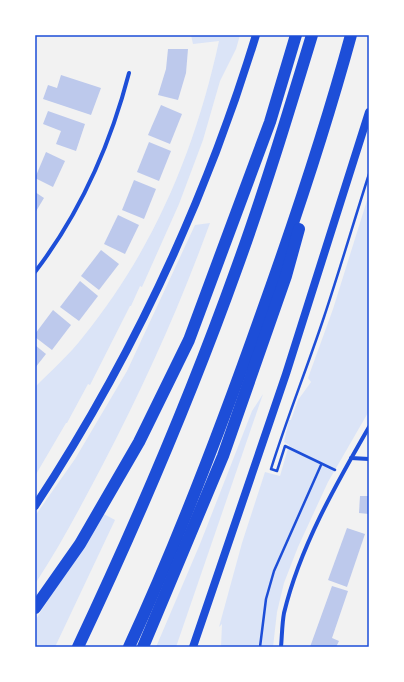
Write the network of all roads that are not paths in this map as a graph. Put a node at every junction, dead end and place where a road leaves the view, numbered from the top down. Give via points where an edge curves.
1 (256, 35) edge
2 (296, 35) edge
3 (312, 35) edge
4 (351, 35) edge
5 (129, 74) dead end
6 (369, 112) edge
7 (329, 116) junction
8 (36, 269) edge
9 (369, 427) edge
10 (351, 458) junction
11 (369, 459) edge
12 (35, 506) edge
13 (35, 608) edge
14 (204, 619) junction
15 (78, 647) edge
16 (129, 647) edge
17 (143, 647) edge
18 (193, 647) edge
19 (197, 647) edge
20 (281, 647) edge

1 - 12 main road via 217,152 161,282 105,392
2 - 13 highway via 270,122 189,340 139,442 108,496 80,544
3 - 15 highway via 236,271 172,434
4 - 7 highway
5 - 8 street via 118,113 97,168 56,243
6 - 14 main road via 286,374
7 - 16 highway via 200,483
7 - 17 highway via 286,276 223,456
9 - 10 street
10 - 11 street
10 - 20 street via 305,549 284,615
14 - 18 main road
14 - 19 main road

